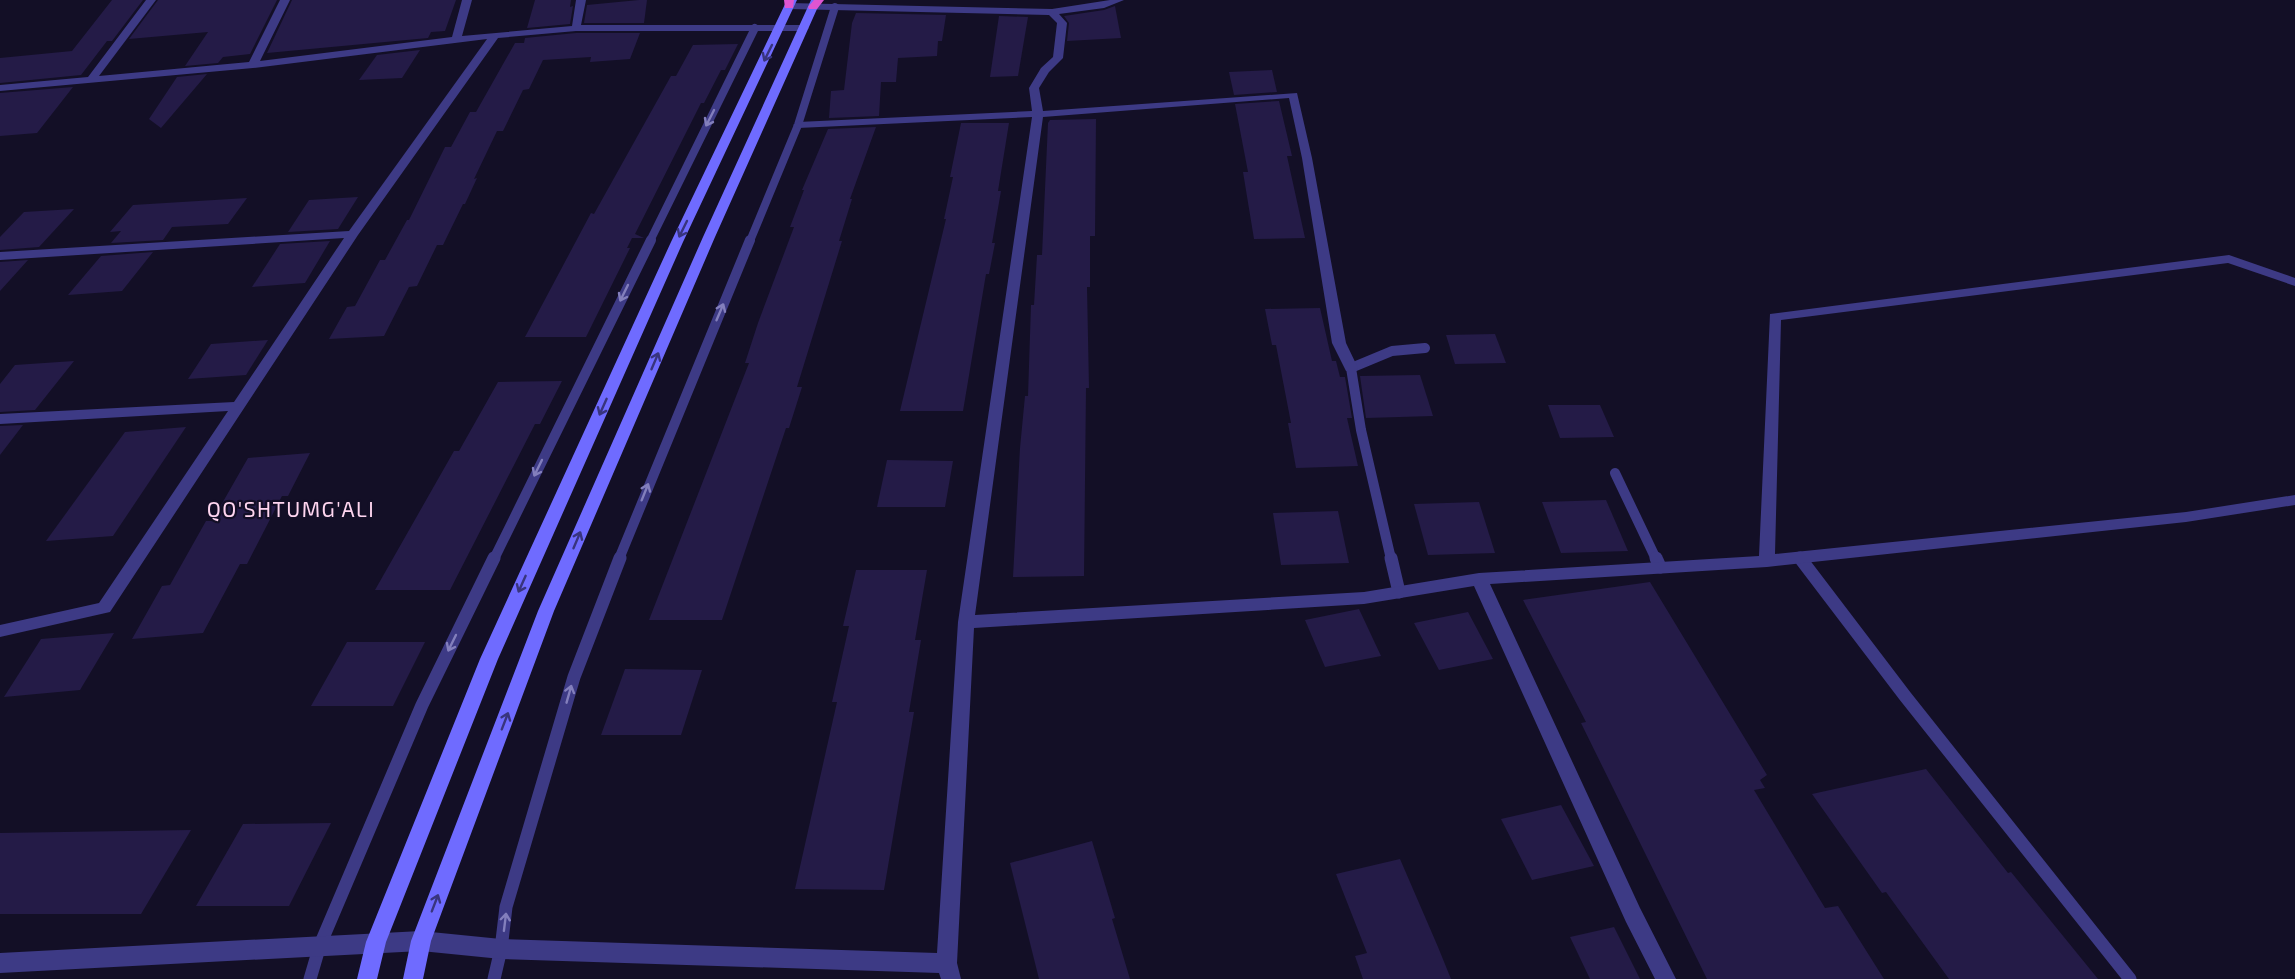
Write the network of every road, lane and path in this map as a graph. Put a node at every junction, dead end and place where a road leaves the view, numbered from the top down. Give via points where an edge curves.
1 (151, 0) edge
2 (285, 0) edge
3 (467, 0) edge
4 (581, 0) edge
5 (1119, 0) edge
6 (790, 2) edge
7 (816, 2) edge
8 (835, 7) junction
9 (1052, 12) junction
10 (576, 28) junction
11 (755, 28) junction
12 (780, 28) junction
13 (804, 28) junction
14 (495, 35) junction
15 (456, 40) junction
16 (253, 65) junction
17 (92, 78) junction
18 (0, 88) edge
19 (1038, 114) junction
20 (798, 125) junction
21 (353, 234) junction
22 (0, 256) edge
23 (2295, 282) edge
24 (1425, 348) dead end
25 (1351, 368) junction
26 (240, 406) junction
27 (0, 419) edge
28 (1615, 473) dead end
29 (2295, 500) edge
30 (1800, 557) junction
31 (1767, 561) junction
32 (1660, 567) junction
33 (1479, 579) junction
34 (1399, 592) junction
35 (966, 622) junction
36 (0, 631) edge
37 (421, 941) junction
38 (376, 942) junction
39 (320, 945) junction
40 (501, 950) junction
41 (0, 963) edge
42 (949, 971) edge
43 (310, 979) edge
44 (367, 979) edge
45 (413, 979) edge
46 (494, 979) edge
47 (1666, 979) edge
48 (2130, 979) edge

1 - 17 street
2 - 16 street
3 - 15 street
4 - 10 street
5 - 9 street via 1104,6
6 - 7 street
6 - 12 main road
7 - 8 street
7 - 13 main road
8 - 9 street
8 - 20 lane
9 - 19 street via 1062,23 1058,58 1034,88
10 - 11 street
10 - 14 street
11 - 12 street
11 -> 39 lane via 422,705
12 - 13 street
12 -> 38 main road via 677,242 489,659
37 -> 13 main road via 546,611
14 - 15 street
14 - 21 street
15 - 16 street
16 - 17 street
17 - 18 street
19 - 20 street
19 - 25 street via 1293,95 1339,343
19 - 35 street
40 -> 20 lane via 506,907 574,677 643,497
21 - 22 street
21 - 26 street
23 - 31 street via 2229,259 1775,316
24 - 25 lane via 1392,351
25 - 34 lane via 1361,430
26 - 27 street
26 - 36 street via 104,608
28 - 32 lane
29 - 30 street via 2187,517
30 - 31 street
30 - 48 lane
31 - 32 street
32 - 33 street
33 - 34 street
33 - 47 street
34 - 35 street
35 - 42 street
37 - 38 street
37 - 40 street
37 - 45 main road
38 - 39 street
38 - 44 main road
39 - 41 street
39 - 43 lane
40 - 42 street
40 - 46 lane

